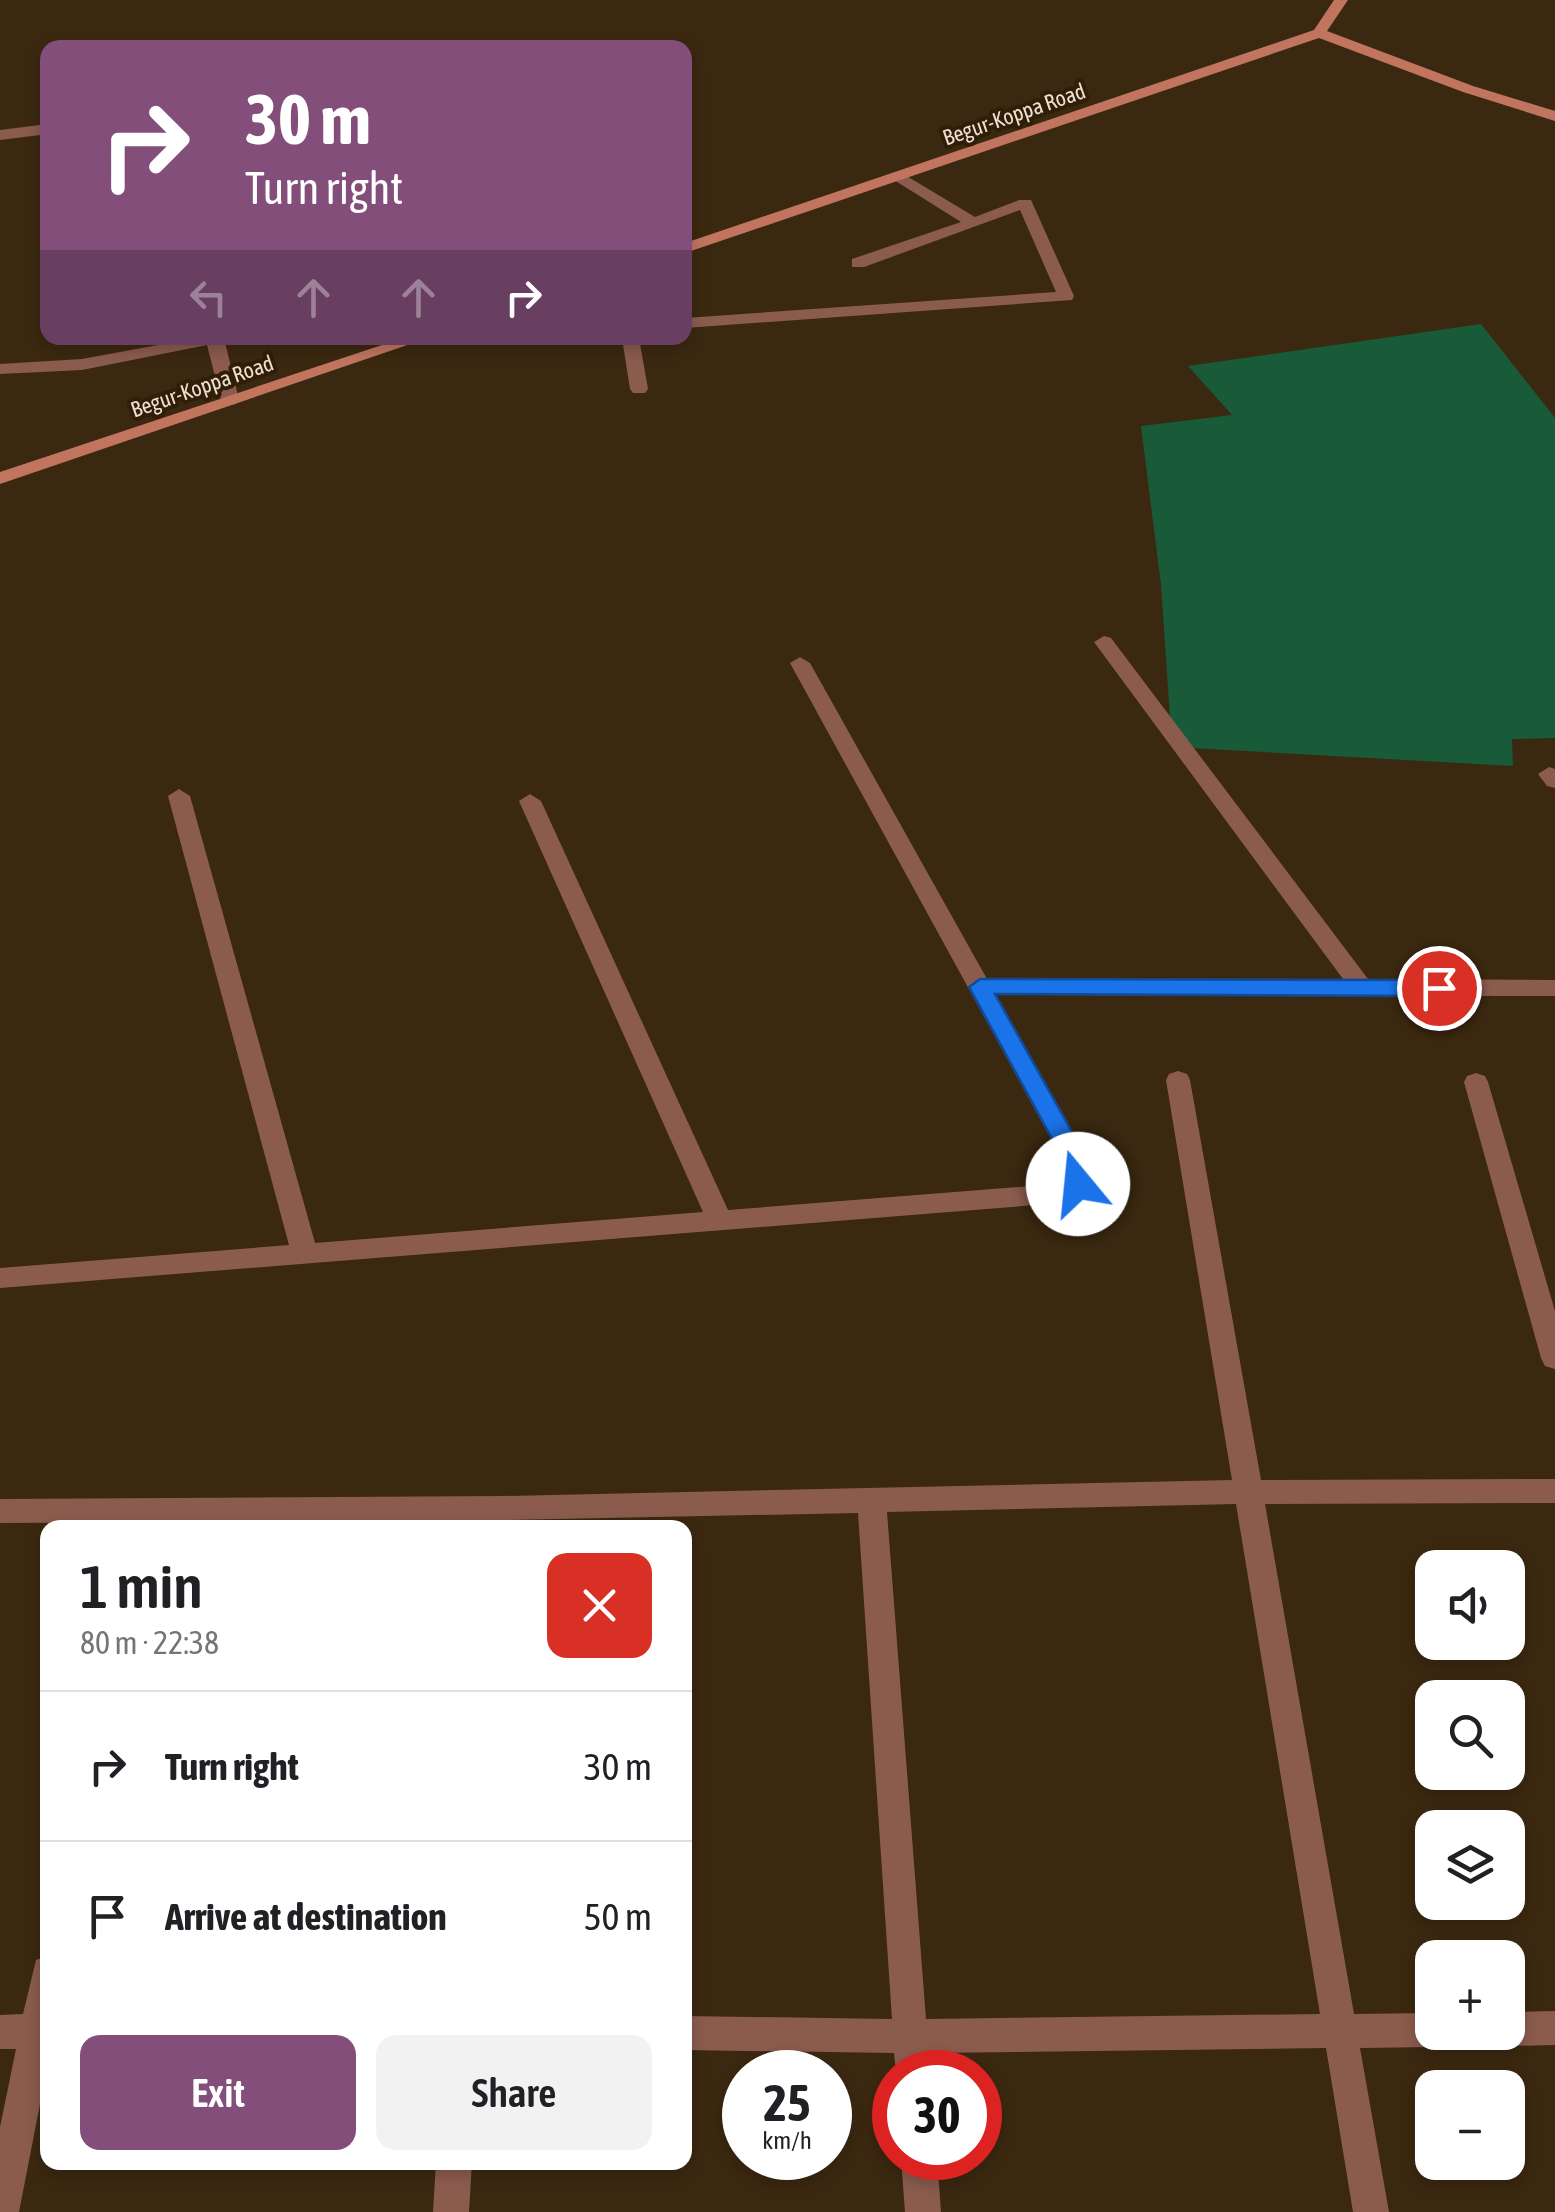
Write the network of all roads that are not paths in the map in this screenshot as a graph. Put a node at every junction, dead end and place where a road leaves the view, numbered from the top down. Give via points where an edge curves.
1 (1340, 0) edge
2 (1319, 34) junction
3 (1555, 116) edge
4 (40, 130) edge
5 (0, 135) edge
6 (900, 176) junction
7 (974, 223) junction
8 (692, 246) edge
9 (858, 263) dead end
10 (692, 323) edge
11 (187, 345) edge
12 (216, 345) edge
13 (398, 345) edge
14 (631, 345) edge
15 (0, 369) edge
16 (640, 389) dead end
17 (230, 400) junction
18 (0, 478) edge
19 (1104, 642) dead end
20 (800, 663) dead end
21 (179, 796) dead end
22 (530, 801) dead end
23 (980, 987) junction
24 (1362, 988) junction
25 (1555, 988) edge
26 (1178, 1080) dead end
27 (1476, 1082) dead end
28 (720, 1220) junction
29 (304, 1254) junction
30 (0, 1278) edge
31 (1555, 1358) edge
32 (1555, 1491) edge
33 (1250, 1492) junction
34 (872, 1502) junction
35 (0, 1510) edge
36 (132, 1518) edge
37 (503, 1518) edge
38 (1555, 2028) edge
39 (1525, 2029) edge
40 (1415, 2030) edge
41 (40, 2031) edge
42 (0, 2032) edge
43 (1338, 2032) junction
44 (692, 2033) edge
45 (910, 2036) junction
46 (40, 2040) edge
47 (911, 2050) edge
48 (454, 2170) edge
49 (920, 2180) edge
50 (1, 2212) edge
51 (451, 2212) edge
52 (922, 2212) edge
53 (1370, 2212) edge

1 - 2 main road
2 - 3 main road
2 - 6 main road, Begur-Koppa Road
4 - 5 street
6 - 7 street
6 - 8 main road, Begur-Koppa Road
7 - 9 street
7 - 10 street via 1025,203 1066,296
11 - 15 street via 124,361
12 - 17 street
13 - 17 main road, Begur-Koppa Road
14 - 16 street
17 - 18 main road, Begur-Koppa Road
19 - 24 street
20 - 23 street
21 - 29 street
22 - 28 street
23 - 24 street
23 - 28 street via 1079,1166 1078,1184 1061,1194
24 - 25 street
26 - 33 street
27 - 31 street
28 - 29 street
29 - 30 street
32 - 33 street
33 - 34 street
33 - 43 street
34 - 37 street
34 - 45 street
35 - 36 street
36 - 37 street
38 - 39 street
40 - 43 street
41 - 42 street
43 - 45 street
43 - 53 street
44 - 45 street
45 - 47 street
46 - 50 street
48 - 51 street
49 - 52 street

